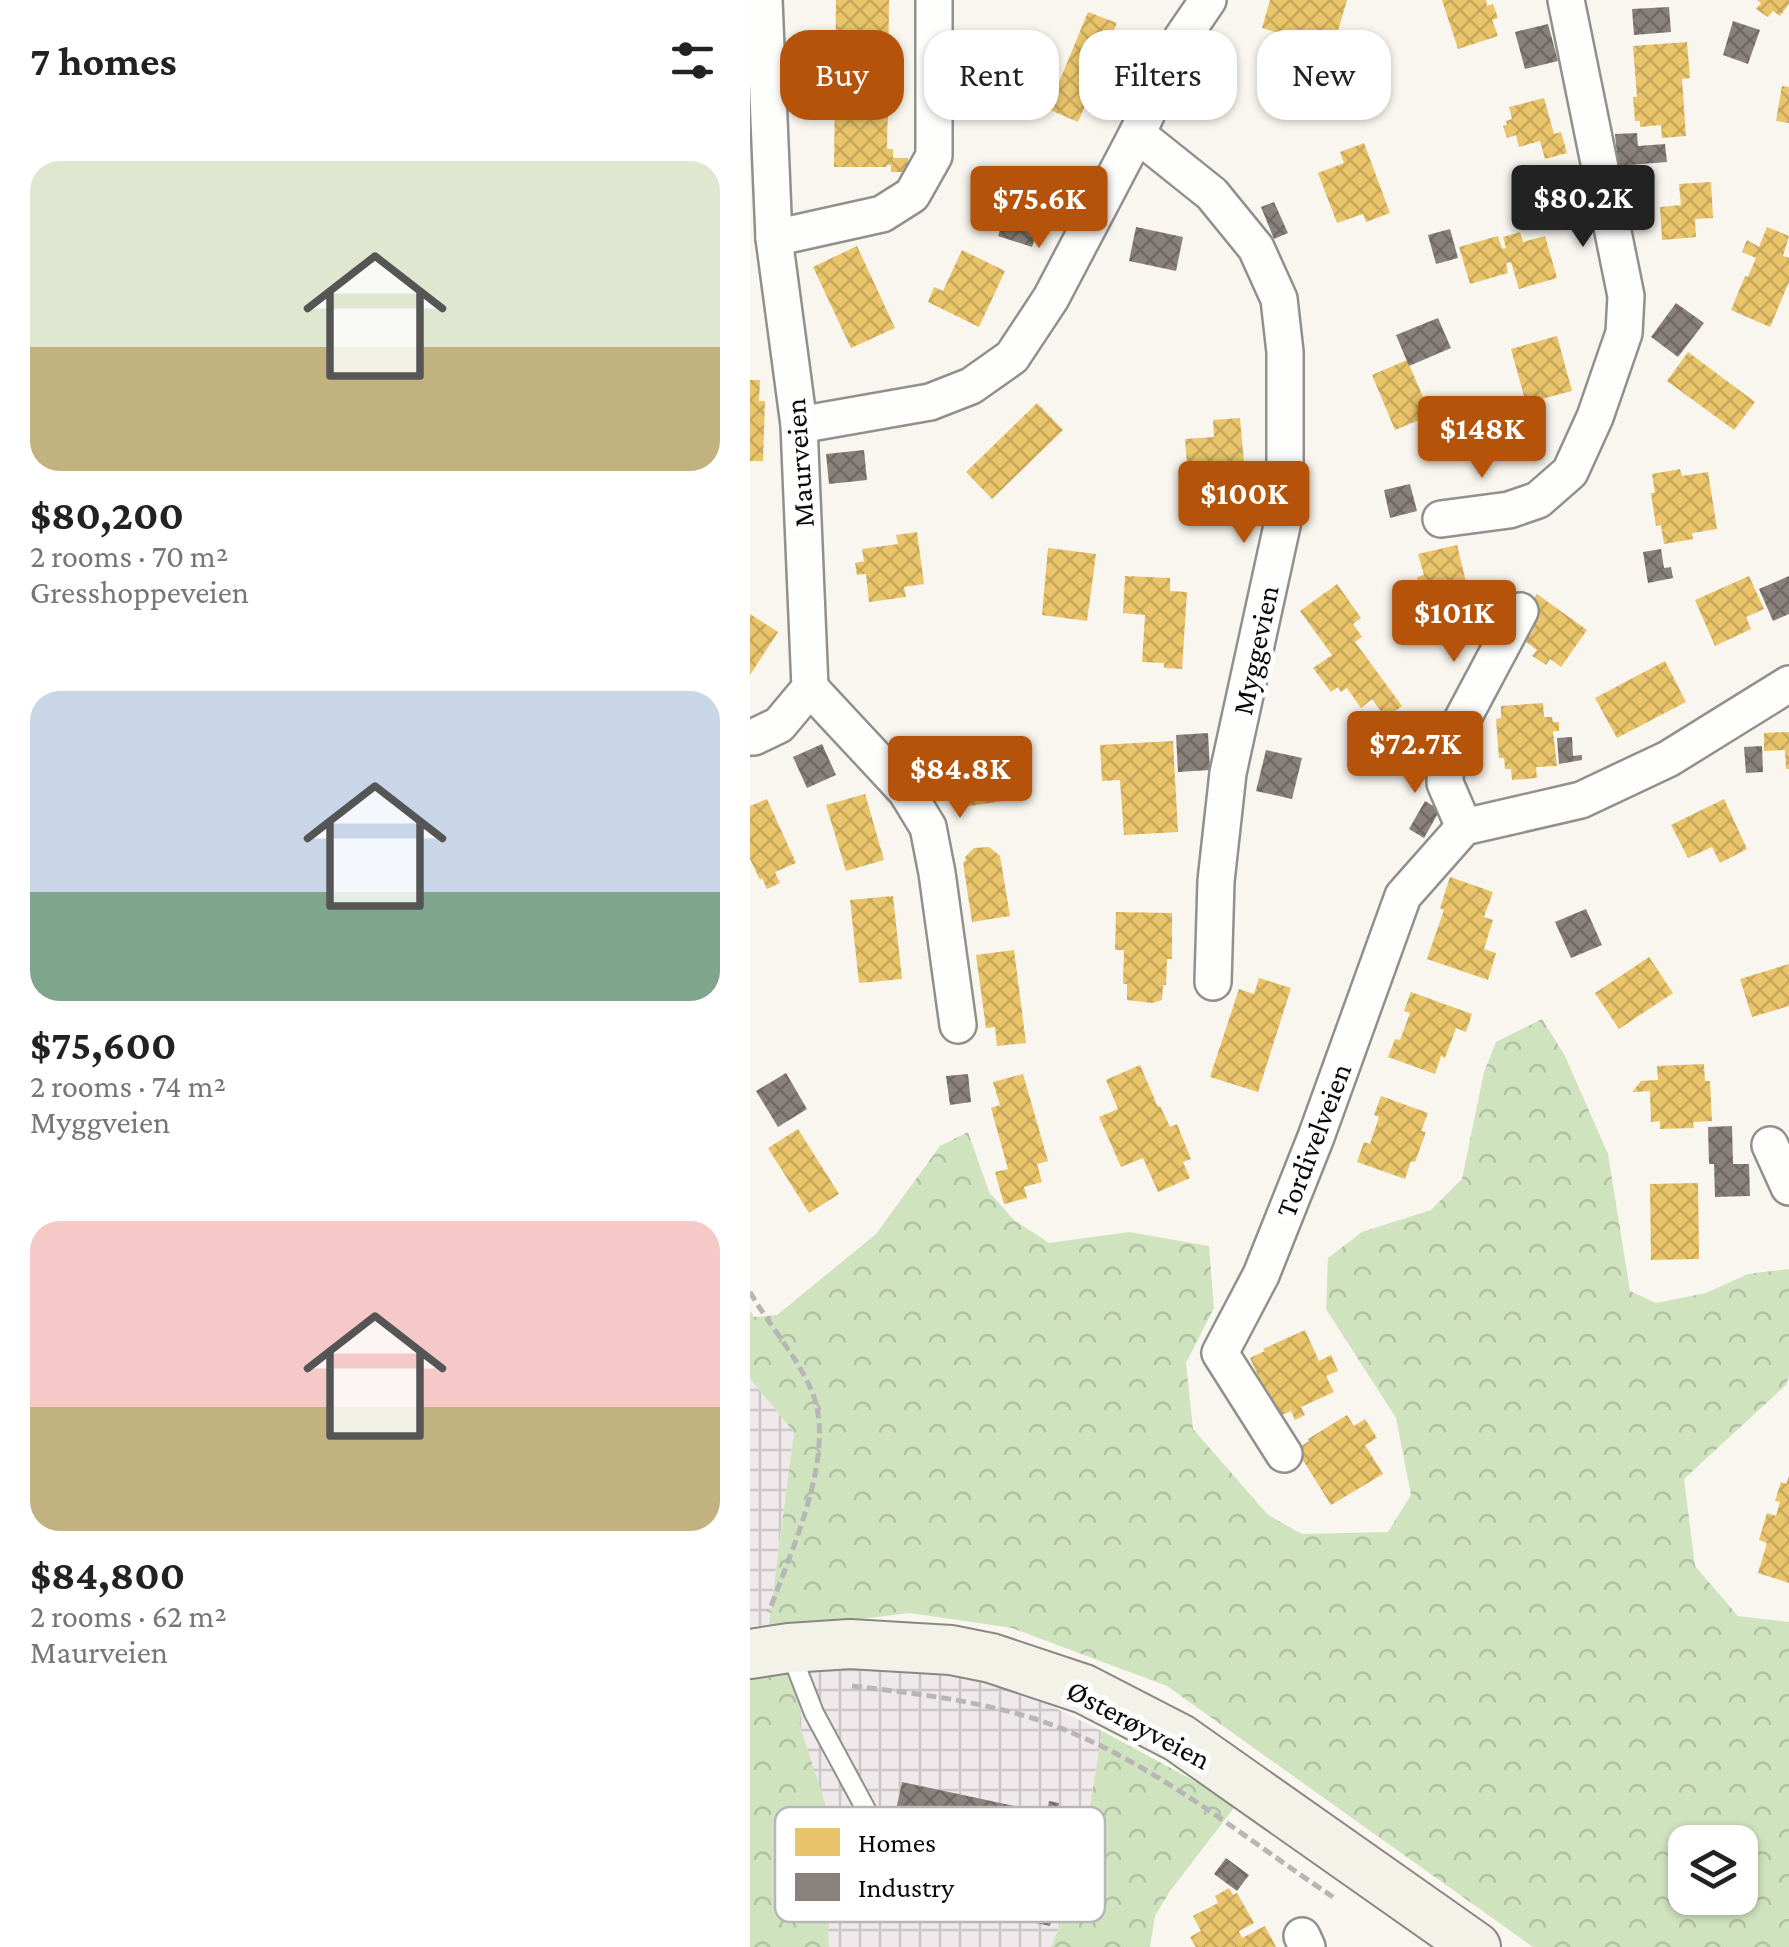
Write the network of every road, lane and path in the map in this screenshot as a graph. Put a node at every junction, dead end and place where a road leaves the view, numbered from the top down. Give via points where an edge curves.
1 (764, 0) edge
2 (934, 0) edge
3 (1208, 0) edge
4 (1566, 0) edge
5 (1137, 134) junction
6 (768, 239) junction
7 (799, 425) junction
8 (1441, 520) dead end
9 (1520, 611) dead end
10 (1789, 684) edge
11 (810, 688) junction
12 (750, 737) edge
13 (1464, 827) junction
14 (1214, 982) dead end
15 (958, 1025) dead end
16 (1770, 1146) dead end
17 (1789, 1186) edge
18 (750, 1292) edge
19 (1284, 1454) dead end
20 (777, 1650) edge
21 (865, 1807) edge
22 (1336, 1899) dead end
23 (1476, 1947) edge

1 - 6 street, Maurveien
2 - 6 street via 934,156 912,195 882,214
3 - 5 street via 1182,38
4 - 8 street via 1626,296 1624,334 1570,472 1538,500
5 - 7 street via 1051,298 1012,356 971,386 930,402
5 - 14 street, Myggevien via 1212,194 1256,248 1279,299 1285,352 1285,512 1228,774
6 - 7 street, Maurveien
7 - 11 street, Maurveien
9 - 13 street via 1446,750 1445,783
10 - 13 street via 1668,759 1581,800
11 - 12 street via 779,725
11 - 15 street via 906,791 928,827
13 - 19 street, Tordivelveien via 1403,896 1316,1137 1220,1353
16 - 17 street
18 - 20 path via 813,1394 820,1432
20 - 21 lane
20 - 22 path via 1079,1736 1180,1793
20 - 23 main road, Østerøyveien via 850,1644 950,1650 1084,1688 1178,1738

